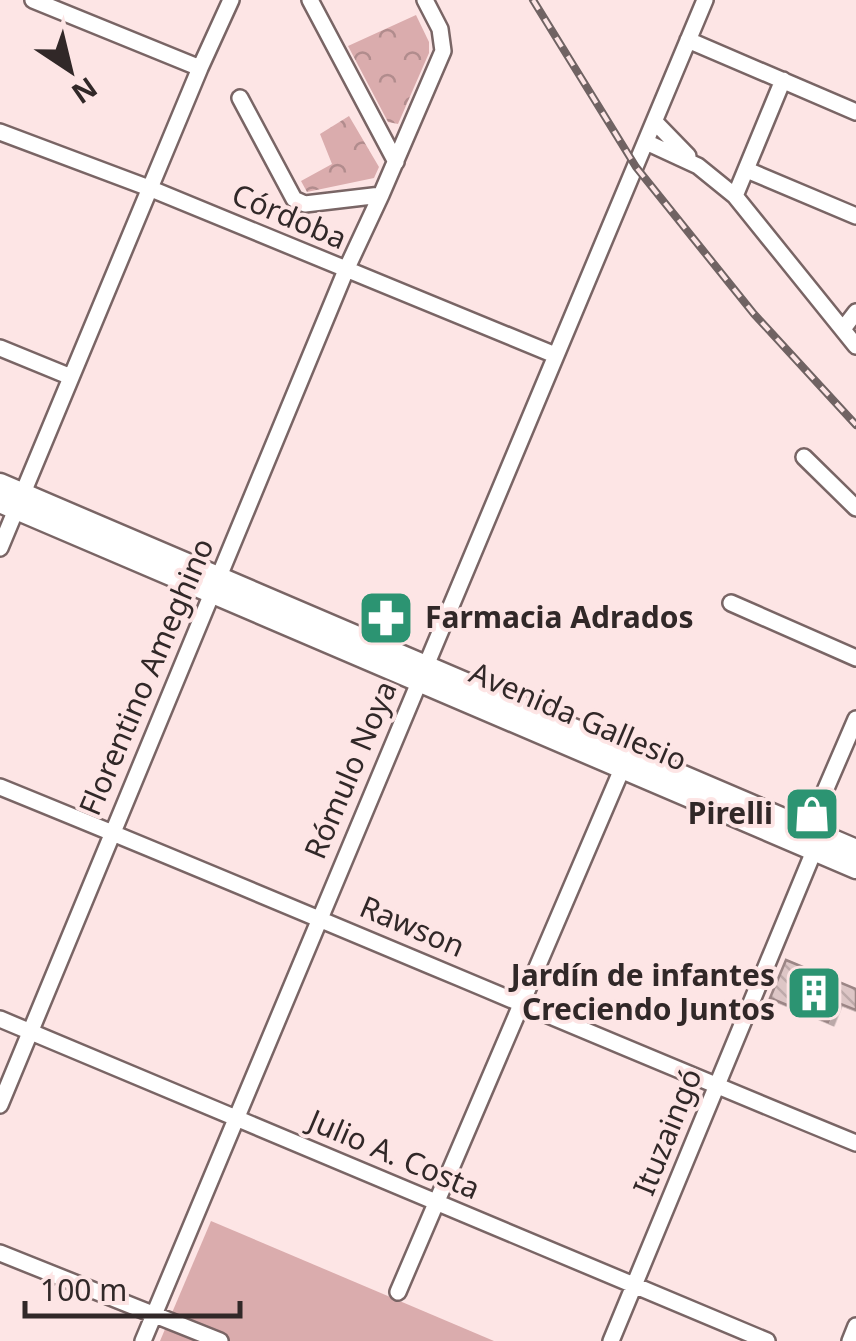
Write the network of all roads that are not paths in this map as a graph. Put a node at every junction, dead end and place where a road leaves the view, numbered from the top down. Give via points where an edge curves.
1 (33, 0) edge
2 (231, 0) edge
3 (310, 0) edge
4 (425, 0) edge
5 (705, 0) edge
6 (688, 40) junction
7 (200, 68) junction
8 (783, 80) junction
9 (240, 98) dead end
10 (856, 112) edge
11 (655, 122) junction
12 (0, 132) edge
13 (646, 142) junction
14 (396, 162) junction
15 (698, 166) junction
16 (747, 170) junction
17 (149, 188) junction
18 (381, 195) junction
19 (735, 196) junction
20 (856, 216) edge
21 (346, 270) junction
22 (856, 312) edge
23 (843, 329) junction
24 (856, 346) edge
25 (0, 348) edge
26 (554, 355) junction
27 (71, 377) junction
28 (804, 457) dead end
29 (0, 484) edge
30 (13, 501) edge
31 (856, 508) edge
32 (0, 548) edge
33 (215, 585) junction
34 (731, 603) dead end
35 (856, 658) edge
36 (421, 673) junction
37 (856, 719) edge
38 (626, 761) junction
39 (0, 787) edge
40 (113, 833) junction
41 (815, 842) junction
42 (856, 850) edge
43 (856, 868) edge
44 (319, 917) junction
45 (521, 1002) junction
46 (0, 1019) edge
47 (30, 1032) junction
48 (716, 1086) junction
49 (0, 1105) edge
50 (235, 1118) junction
51 (856, 1143) edge
52 (436, 1202) junction
53 (0, 1253) edge
54 (634, 1285) junction
55 (398, 1292) dead end
56 (154, 1314) junction
57 (856, 1326) edge
58 (142, 1341) edge
59 (220, 1341) edge
60 (611, 1341) edge
61 (767, 1341) edge
62 (850, 1341) edge

1 - 7 street
2 - 7 street
3 - 14 street
4 - 14 street, Florentino Ameghino via 443,51
5 - 6 street, Rómulo Noya
6 - 8 street
6 - 11 street, Rómulo Noya
7 - 17 street
8 - 10 street
8 - 16 street
9 - 18 street via 294,199 305,204
11 - 13 street, Rómulo Noya
11 - 15 street
12 - 17 street, Córdoba
13 - 15 street
13 - 26 street, Rómulo Noya
14 - 18 street, Florentino Ameghino
15 - 19 street
16 - 19 street
16 - 20 street
17 - 21 street, Córdoba
17 - 27 street
18 - 21 street, Florentino Ameghino
19 - 23 street
21 - 26 street, Córdoba
21 - 33 street, Florentino Ameghino
22 - 23 street
23 - 24 street
25 - 27 street
26 - 36 street, Rómulo Noya
27 - 30 street
28 - 31 street
29 - 30 main road, Avenida Gallesio
30 - 32 street
30 - 33 main road, Avenida Gallesio
33 - 36 main road, Avenida Gallesio
33 - 40 street, Florentino Ameghino
34 - 35 street
36 - 38 main road, Avenida Gallesio
36 - 44 street, Rómulo Noya
37 - 41 street, Ituzaingó via 818,807
38 - 41 main road, Avenida Gallesio
38 - 45 street
39 - 40 street, Rawson
40 - 44 street, Rawson
40 - 47 street, Florentino Ameghino
41 - 42 main road, Avenida Gallesio
41 - 43 main road, Avenida Gallesio
41 - 48 street, Ituzaingó
44 - 45 street, Rawson
44 - 50 street, Rómulo Noya
45 - 48 street, Rawson
45 - 52 street
46 - 47 street, Julio A. Costa
47 - 49 street, Florentino Ameghino
47 - 50 street, Julio A. Costa
48 - 51 street, Rawson
48 - 54 street, Ituzaingó
50 - 52 street, Julio A. Costa
50 - 56 street, Rómulo Noya
52 - 54 street, Julio A. Costa
52 - 55 street
53 - 56 street
54 - 60 street, Ituzaingó
54 - 61 street, Julio A. Costa
56 - 58 street, Rómulo Noya
56 - 59 street
57 - 62 street

